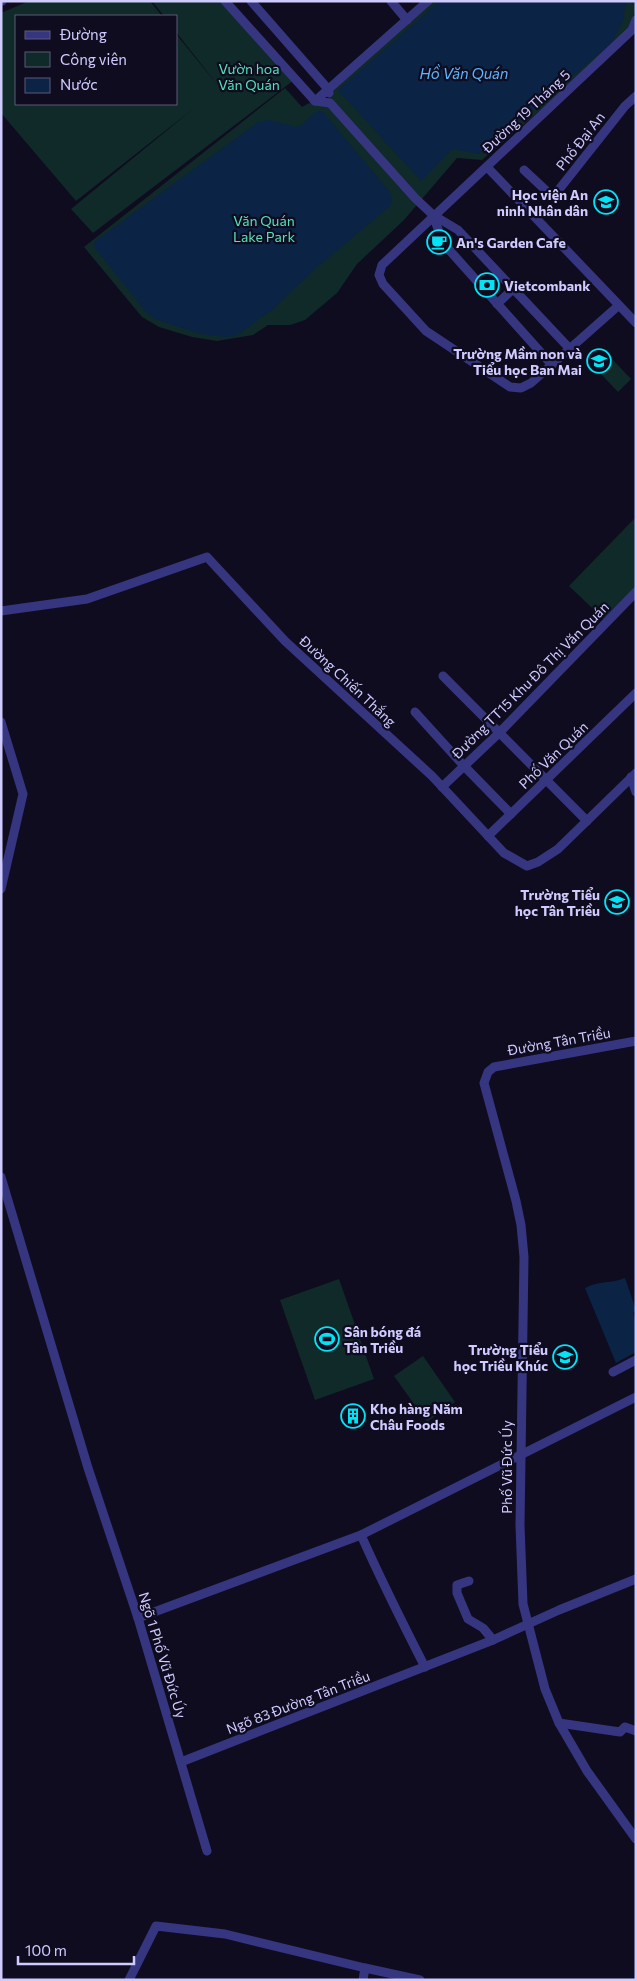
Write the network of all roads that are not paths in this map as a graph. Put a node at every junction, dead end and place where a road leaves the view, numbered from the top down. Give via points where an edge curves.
1 (225, 1) edge
2 (251, 1) edge
3 (391, 1) edge
4 (428, 1) edge
5 (407, 20) junction
6 (636, 20) edge
7 (328, 89) junction
8 (636, 96) edge
9 (316, 100) junction
10 (330, 103) junction
11 (486, 167) junction
12 (524, 170) dead end
13 (433, 215) junction
14 (514, 289) junction
15 (497, 304) junction
16 (618, 306) junction
17 (636, 323) edge
18 (570, 349) junction
19 (552, 365) junction
20 (636, 592) edge
21 (1, 611) edge
22 (443, 676) dead end
23 (636, 693) edge
24 (415, 712) dead end
25 (1, 722) edge
26 (499, 733) junction
27 (1, 757) edge
28 (13, 760) junction
29 (464, 766) junction
30 (634, 775) edge
31 (547, 780) junction
32 (442, 787) junction
33 (636, 792) edge
34 (511, 814) junction
35 (587, 821) junction
36 (488, 836) junction
37 (3, 875) edge
38 (1, 889) edge
39 (636, 1042) edge
40 (488, 1072) joint
41 (1, 1177) edge
42 (636, 1360) edge
43 (613, 1372) dead end
44 (636, 1397) edge
45 (521, 1456) junction
46 (361, 1535) junction
47 (636, 1579) edge
48 (469, 1581) dead end
49 (138, 1618) junction
50 (528, 1624) junction
51 (493, 1640) junction
52 (425, 1667) junction
53 (559, 1723) junction
54 (636, 1731) edge
55 (181, 1762) junction
56 (636, 1839) edge
57 (207, 1851) dead end
58 (365, 1968) junction
59 (129, 1980) edge
60 (363, 1980) edge
61 (420, 1980) edge

1 - 9 street
2 - 7 street
3 - 5 street
4 - 5 street
5 - 7 street
6 - 11 street, Đường 19 Tháng 5 via 632,30
7 - 9 street
7 - 10 street
8 - 12 street, Phố Đại An via 624,106 553,197
9 - 10 street
10 - 13 street
11 - 13 street, Đường 19 Tháng 5
11 - 16 street, Đường 19 Tháng 5
13 - 14 street via 458,230
13 - 15 street via 443,243
13 - 19 street, Đường 19 Tháng 5 via 382,265 379,274 383,284 426,331 510,387 521,388
14 - 15 street
14 - 18 street
15 - 19 street
16 - 17 street, Đường 19 Tháng 5
16 - 18 street, Đường 19 Tháng 5
18 - 19 street, Đường 19 Tháng 5
20 - 26 street, Đường TT15 Khu Đô Thị Văn Quán
21 - 32 street, Đường Chiến Thắng via 87,599 207,557 285,641
22 - 26 street
23 - 31 street, Phố Văn Quán
24 - 29 street
25 - 28 street
26 - 29 street, Đường TT15 Khu Đô Thị Văn Quán
26 - 31 street
27 - 28 street
28 - 37 street via 23,794
29 - 32 street, Đường TT15 Khu Đô Thị Văn Quán
29 - 34 street
30 - 33 street
30 - 35 street, Đường Chiến Thắng
31 - 34 street, Phố Văn Quán
31 - 35 street
32 - 36 street, Đường Chiến Thắng
34 - 36 street, Phố Văn Quán
35 - 36 street, Đường Chiến Thắng via 558,849 527,866 504,853
37 - 38 street
39 - 40 street, Đường Tân Triều via 503,1065
40 - 45 street, Phố Vũ Đức Úy via 484,1083 516,1202 524,1257
41 - 49 street, Ngõ 1 Phố Vũ Đức Úy via 88,1468
42 - 43 street
44 - 45 street
45 - 46 street
45 - 50 street, Phố Vũ Đức Úy via 523,1604
46 - 49 street
46 - 52 street
47 - 50 street, Ngõ 83 Đường Tân Triều
48 - 51 street via 457,1586 457,1593 468,1619 483,1628
49 - 55 street, Ngõ 1 Phố Vũ Đức Úy
50 - 51 street, Ngõ 83 Đường Tân Triều
50 - 53 street, Phố Vũ Đức Úy via 545,1689
51 - 52 street, Ngõ 83 Đường Tân Triều
52 - 55 street, Ngõ 83 Đường Tân Triều
53 - 54 street via 620,1732 625,1727
53 - 56 street, Phố Vũ Đức Úy via 587,1771
55 - 57 street, Ngõ 1 Phố Vũ Đức Úy
58 - 59 street via 225,1934 156,1926
58 - 60 street
58 - 61 street

